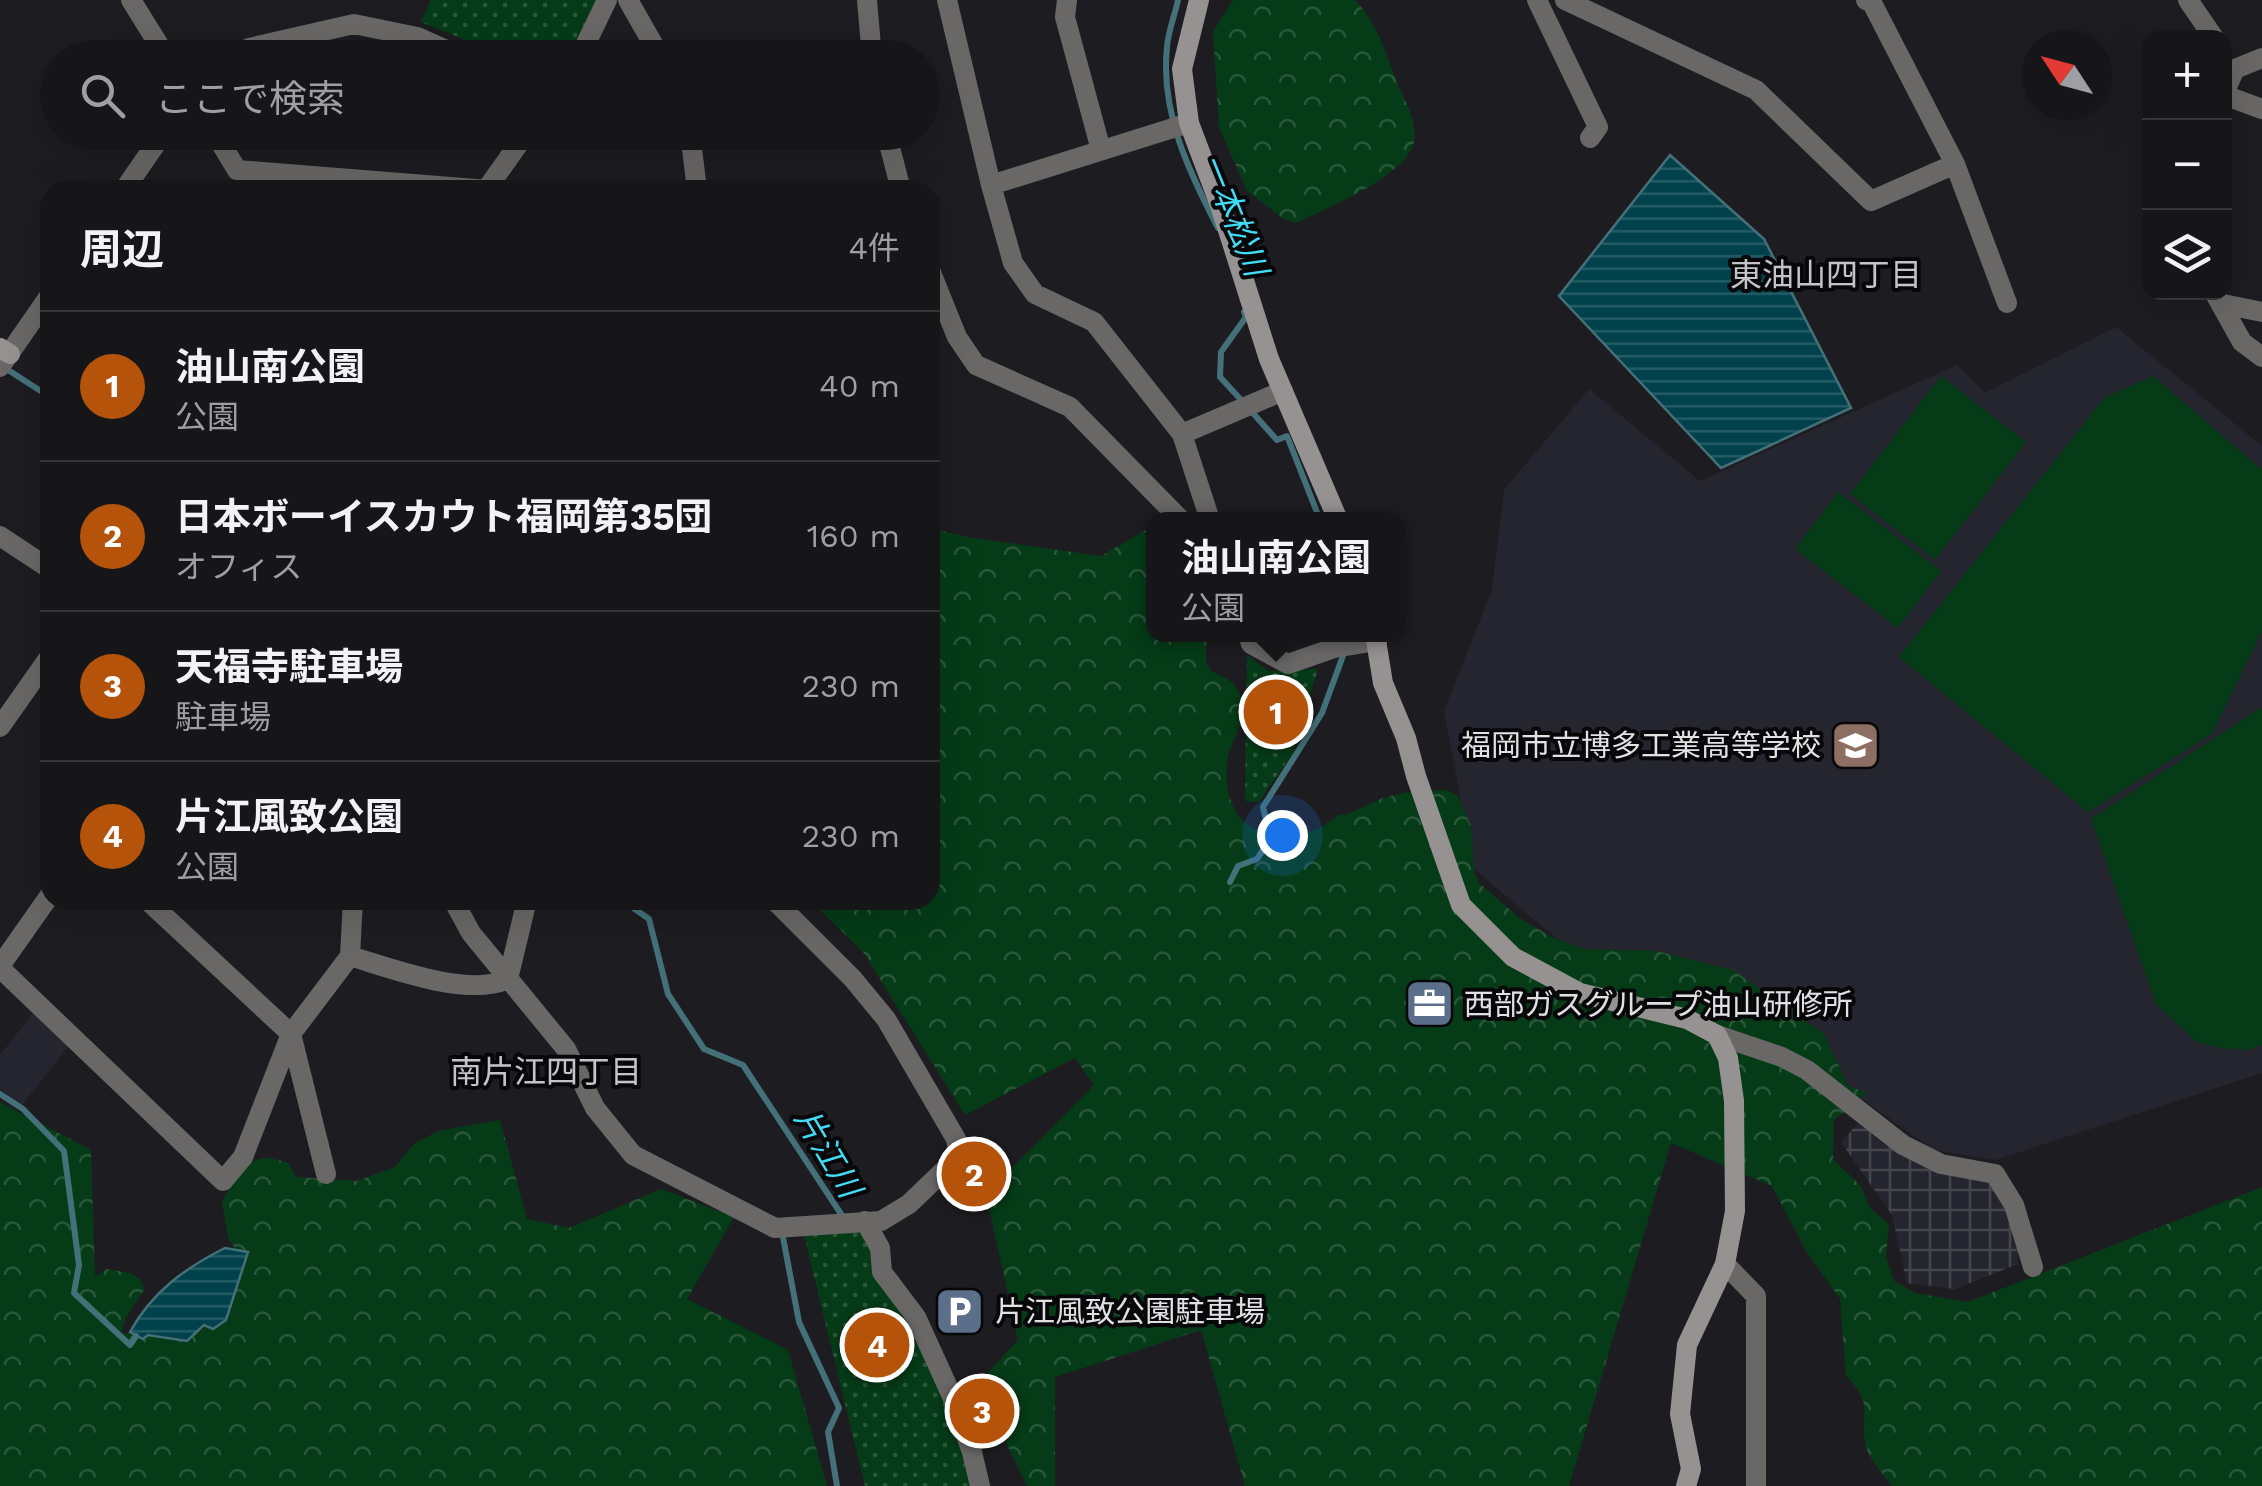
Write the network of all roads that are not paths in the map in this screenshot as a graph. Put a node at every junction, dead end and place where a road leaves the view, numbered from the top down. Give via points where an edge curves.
1 (130, 0) edge
2 (607, 0) edge
3 (628, 0) edge
4 (867, 0) edge
5 (947, 0) edge
6 (1067, 0) edge
7 (1198, 0) edge
8 (1536, 0) edge
9 (1566, 0) edge
10 (1866, 0) edge
11 (2188, 0) edge
12 (2209, 30) edge
13 (156, 40) edge
14 (284, 40) edge
15 (424, 40) edge
16 (588, 40) edge
17 (651, 40) edge
18 (870, 40) edge
19 (2262, 58) edge
20 (2232, 61) edge
21 (2232, 97) edge
22 (2262, 110) edge
23 (1188, 124) junction
24 (1590, 138) dead end
25 (152, 150) edge
26 (225, 150) edge
27 (515, 150) edge
28 (692, 150) edge
29 (891, 150) edge
30 (1101, 150) junction
31 (1955, 164) junction
32 (131, 180) edge
33 (362, 180) edge
34 (494, 180) edge
35 (696, 180) edge
36 (898, 180) edge
37 (991, 185) junction
38 (940, 295) edge
39 (2219, 300) edge
40 (2224, 300) edge
41 (2008, 303) dead end
42 (40, 308) edge
43 (2262, 312) edge
44 (3, 356) edge
45 (2262, 357) edge
46 (1283, 391) junction
47 (1182, 434) junction
48 (1174, 512) edge
49 (1207, 512) edge
50 (1335, 512) edge
51 (0, 536) edge
52 (40, 562) edge
53 (1250, 642) edge
54 (1362, 642) edge
55 (1372, 642) edge
56 (40, 670) edge
57 (0, 727) edge
58 (40, 909) edge
59 (158, 910) edge
60 (352, 910) edge
61 (458, 910) edge
62 (525, 910) edge
63 (784, 910) edge
64 (350, 956) junction
65 (0, 967) edge
66 (508, 979) junction
67 (290, 1034) junction
68 (1717, 1035) junction
69 (326, 1174) dead end
70 (865, 1220) junction
71 (1724, 1264) junction
72 (2033, 1267) dead end
73 (980, 1486) edge
74 (1686, 1486) edge
75 (1756, 1486) edge

1 - 13 street
2 - 16 street
3 - 17 street
4 - 18 street
5 - 37 street
6 - 30 street
7 - 23 street via 1182,69
8 - 24 street via 1598,128
9 - 31 street via 1756,90 1871,201
10 - 31 street
11 - 12 street
14 - 15 street via 354,24
19 - 20 street
21 - 22 street
23 - 30 street
23 - 46 street
25 - 32 street
26 - 33 street via 237,170
27 - 34 street
28 - 35 street
29 - 36 street
30 - 37 street
31 - 41 street
37 - 47 street via 1013,263 1035,294 1094,322
38 - 48 street via 976,364 1070,408
39 - 45 street via 2242,342
40 - 43 street
42 - 44 street
46 - 47 street
46 - 50 street
47 - 49 street
51 - 52 street
53 - 54 street via 1288,664
55 - 68 street via 1461,905 1513,957 1580,993 1688,1018
56 - 57 street
58 - 65 street
59 - 67 street
60 - 64 street
61 - 66 street
62 - 66 street
63 - 70 street via 886,1019 956,1139 959,1156 909,1204 881,1221
64 - 66 street via 427,980 495,985
64 - 67 street
65 - 67 street via 224,1181 242,1156
66 - 70 street via 566,1049 595,1108 634,1155 774,1228
67 - 69 street
68 - 71 street via 1734,1101 1736,1211
68 - 72 street via 1807,1070 1902,1145 1940,1164 1996,1174 2014,1205
70 - 73 street via 880,1248 882,1272 916,1317 951,1394
71 - 74 street via 1687,1344 1680,1414 1692,1469
71 - 75 street via 1756,1296

